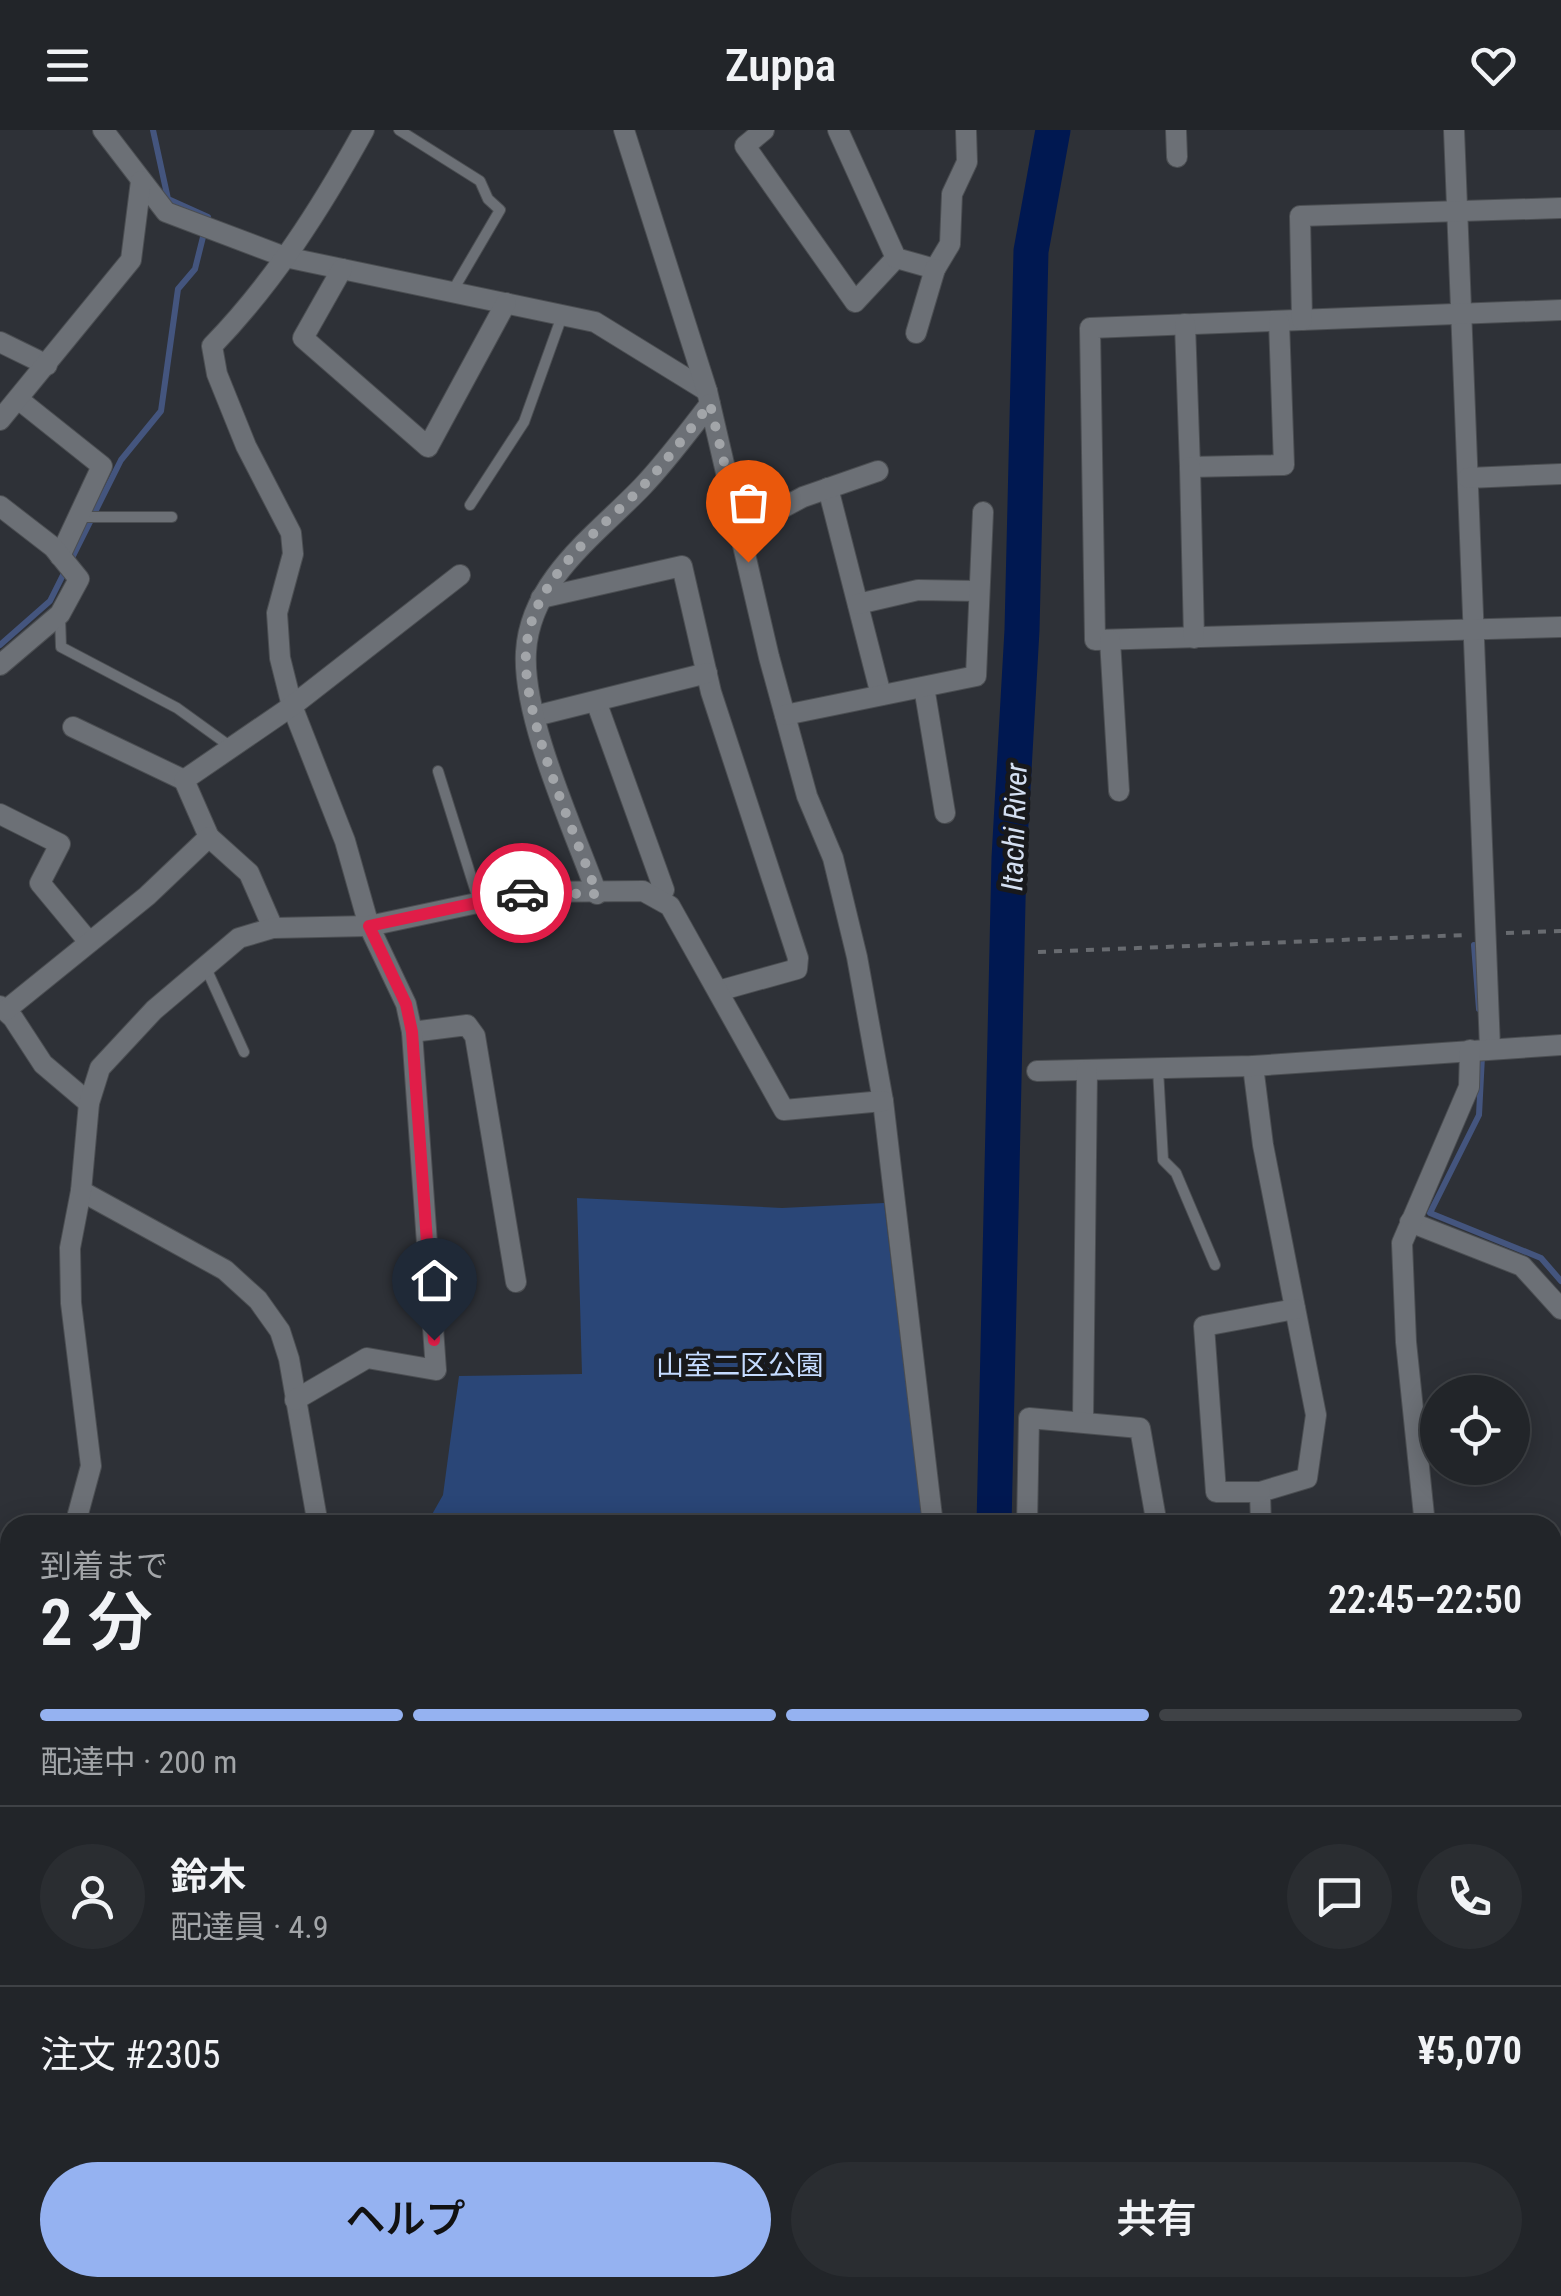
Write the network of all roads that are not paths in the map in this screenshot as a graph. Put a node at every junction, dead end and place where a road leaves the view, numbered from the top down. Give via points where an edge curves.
1 (103, 130) edge
2 (364, 130) edge
3 (399, 130) edge
4 (624, 130) edge
5 (764, 130) edge
6 (838, 130) edge
7 (966, 130) edge
8 (1176, 130) edge
9 (1454, 130) edge
10 (1177, 157) dead end
11 (142, 181) junction
12 (1561, 208) edge
13 (1456, 213) junction
14 (286, 257) junction
15 (896, 258) junction
16 (342, 269) junction
17 (935, 269) junction
18 (452, 292) junction
19 (506, 303) junction
20 (1561, 310) edge
21 (1461, 314) junction
22 (562, 315) junction
23 (1302, 320) junction
24 (1279, 321) junction
25 (1185, 324) junction
26 (916, 333) dead end
27 (0, 342) edge
28 (47, 365) junction
29 (708, 398) junction
30 (18, 400) junction
31 (0, 420) edge
32 (1190, 466) junction
33 (878, 471) dead end
34 (1561, 474) edge
35 (1468, 478) junction
36 (828, 488) junction
37 (470, 505) dead end
38 (0, 506) edge
39 (983, 512) dead end
40 (78, 517) junction
41 (172, 518) dead end
42 (741, 530) junction
43 (60, 556) junction
44 (460, 575) dead end
45 (980, 590) junction
46 (541, 598) junction
47 (858, 604) junction
48 (60, 614) junction
49 (1561, 628) edge
50 (1474, 633) junction
51 (1194, 638) junction
52 (1110, 640) junction
53 (0, 665) edge
54 (707, 673) junction
55 (924, 687) junction
56 (882, 695) junction
57 (597, 704) junction
58 (292, 706) junction
59 (785, 715) junction
60 (534, 716) junction
61 (74, 728) dead end
62 (231, 748) junction
63 (438, 771) dead end
64 (184, 780) junction
65 (1119, 791) dead end
66 (946, 813) dead end
67 (0, 814) edge
68 (209, 837) junction
69 (597, 894) junction
70 (659, 899) junction
71 (479, 903) junction
72 (369, 926) junction
73 (273, 928) junction
74 (89, 942) junction
75 (205, 967) junction
76 (718, 991) junction
77 (5, 1016) edge
78 (412, 1032) junction
79 (1561, 1046) edge
80 (1480, 1049) junction
81 (244, 1052) dead end
82 (1253, 1066) junction
83 (1158, 1069) junction
84 (1037, 1070) dead end
85 (1086, 1072) junction
86 (883, 1101) junction
87 (89, 1103) junction
88 (81, 1192) junction
89 (1410, 1222) junction
90 (1215, 1265) dead end
91 (516, 1282) dead end
92 (1295, 1308) junction
93 (1561, 1309) edge
94 (295, 1400) junction
95 (1082, 1420) junction
96 (1260, 1492) junction
97 (78, 1515) edge
98 (316, 1515) edge
99 (932, 1515) edge
100 (1026, 1515) edge
101 (1156, 1515) edge
102 (1261, 1515) edge
103 (1424, 1515) edge

1 - 11 street
2 - 14 street
3 - 18 lane via 480,181 500,210
4 - 29 street
5 - 15 street via 745,146 750,158 789,203 854,302
6 - 15 street
7 - 17 street via 950,244
8 - 10 street
9 - 13 street
11 - 14 street via 166,212
11 - 28 street via 131,260
12 - 13 street
13 - 21 street
13 - 23 street via 1300,216
14 - 16 street
14 - 58 street via 212,346 246,446 292,533 277,612
15 - 17 street
16 - 18 street
16 - 19 street via 303,338 428,447
17 - 26 street
18 - 19 street
19 - 22 street
20 - 21 street
21 - 23 street
21 - 35 street
22 - 29 street via 595,322
22 - 37 lane via 524,422
23 - 24 street
24 - 25 street
24 - 32 street via 1284,466
25 - 32 street
25 - 52 street via 1090,328 1095,640
27 - 28 street
28 - 30 street
29 - 42 street
29 - 46 street via 642,488 591,532
30 - 31 street
30 - 40 street via 102,466
32 - 51 street
33 - 36 street
34 - 35 street
35 - 50 street
36 - 42 street
36 - 47 street
38 - 43 street
39 - 45 street
40 - 41 lane
40 - 43 street
42 - 59 street
43 - 48 street via 80,578
44 - 58 street
45 - 47 street via 918,590
45 - 55 street via 976,676
46 - 54 street via 682,566
46 - 60 street via 526,652
47 - 56 street
48 - 53 street
48 - 62 lane via 61,647 176,708
49 - 50 street
50 - 51 street
50 - 80 street via 1486,934
51 - 52 street
52 - 65 street
54 - 57 street
54 - 76 street via 798,958 796,968
55 - 56 street
55 - 66 street
56 - 59 street
57 - 60 street
57 - 70 street via 664,890
58 - 62 street
58 - 72 street via 345,842
59 - 86 street via 833,858
60 - 69 street
61 - 64 street
62 - 64 street
63 - 71 lane
64 - 68 street
67 - 74 street via 60,844 40,884
68 - 73 street via 250,873
68 - 74 street
69 - 70 street via 643,890
69 - 71 street via 529,892
70 - 76 street via 670,906
71 - 72 street
72 - 73 street
72 - 78 street
73 - 75 street via 239,938
74 - 77 street
75 - 81 lane
75 - 87 street via 100,1068
76 - 86 street via 784,1110
77 - 87 street via 43,1064
78 - 91 street via 467,1025 476,1036
78 - 94 street via 436,1370 367,1358
79 - 80 street
80 - 82 street
80 - 89 street
82 - 83 street
82 - 92 street
83 - 85 street
83 - 90 lane via 1163,1160 1176,1174
84 - 85 street
85 - 95 street
86 - 99 street
87 - 88 street
88 - 94 street via 224,1270 258,1300 280,1331
88 - 97 street via 70,1248 71,1303 91,1466
89 - 93 street via 1522,1266
89 - 103 street via 1402,1243 1406,1342
92 - 96 street via 1316,1415 1307,1478
92 - 96 street via 1204,1326 1216,1492
94 - 98 street
95 - 100 street via 1030,1418
95 - 101 street via 1140,1428
96 - 102 street

